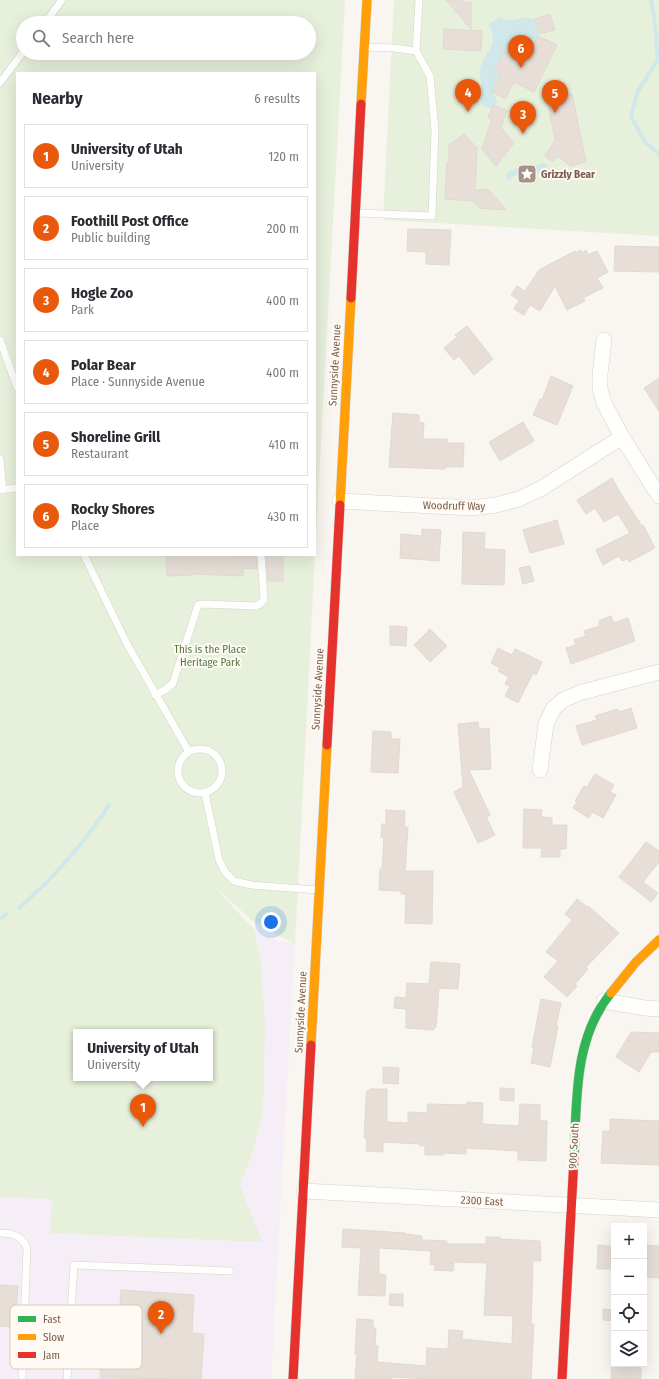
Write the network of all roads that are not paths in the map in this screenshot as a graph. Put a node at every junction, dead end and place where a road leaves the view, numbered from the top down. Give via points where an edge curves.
1 (62, 0) edge
2 (367, 0) edge
3 (419, 0) edge
4 (50, 16) edge
5 (364, 47) junction
6 (416, 51) junction
7 (17, 60) edge
8 (0, 83) edge
9 (356, 212) junction
10 (0, 340) edge
11 (604, 340) dead end
12 (16, 384) edge
13 (622, 437) junction
14 (0, 459) edge
15 (16, 488) edge
16 (1, 490) edge
17 (659, 496) edge
18 (340, 501) junction
19 (84, 556) edge
20 (261, 556) edge
21 (659, 672) edge
22 (155, 695) junction
23 (189, 752) junction
24 (540, 770) dead end
25 (205, 793) junction
26 (320, 890) junction
27 (659, 940) edge
28 (604, 1000) junction
29 (659, 1009) edge
30 (304, 1191) junction
31 (572, 1205) junction
32 (659, 1210) edge
33 (0, 1233) edge
34 (230, 1271) dead end
35 (25, 1305) edge
36 (72, 1305) edge
37 (22, 1369) edge
38 (68, 1369) edge
39 (22, 1379) edge
40 (67, 1379) edge
41 (293, 1379) edge
42 (562, 1379) edge

1 - 4 lane
2 - 5 main road, Sunnyside Avenue
3 - 6 lane
5 - 6 lane
5 - 9 main road, Sunnyside Avenue
6 - 9 lane via 430,76 435,130 432,216
7 - 8 lane
9 - 18 main road, Sunnyside Avenue
10 - 12 lane
11 - 13 street via 600,389 604,403
13 - 17 street
13 - 18 street, Woodruff Way via 542,488 519,499 496,505 471,508
14 - 16 lane
15 - 16 lane
18 - 26 main road, Sunnyside Avenue
19 - 22 lane
20 - 22 lane via 264,600 256,606 198,605 177,675 173,683
21 - 24 street via 579,693 563,700 553,709 546,724
22 - 23 lane
23 - 25 lane via 184,755 179,765 179,779 187,789 195,793
23 - 25 lane via 209,750 220,762 222,773 219,782 213,790
25 - 26 lane via 219,860 225,872 234,881 251,885
26 - 30 main road, Sunnyside Avenue
27 - 28 main road, 900 South via 636,962
28 - 29 street
28 - 31 main road, 900 South via 586,1037 578,1075
30 - 31 street, 2300 East
30 - 41 main road, Sunnyside Avenue
31 - 32 street, 2300 East
31 - 42 main road, 900 South
33 - 35 lane via 18,1236 27,1248
34 - 36 lane via 74,1266
37 - 39 lane
38 - 40 lane

